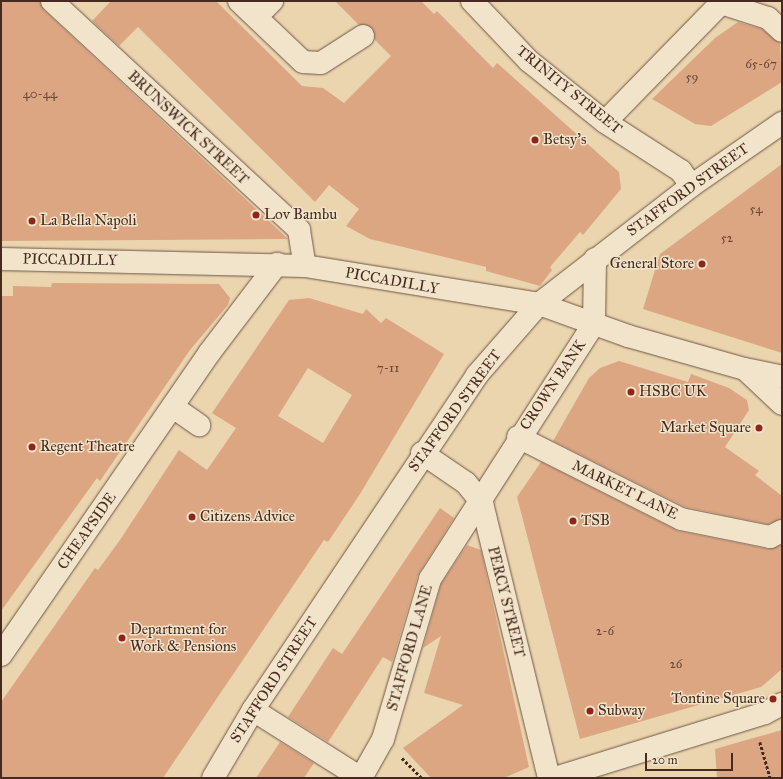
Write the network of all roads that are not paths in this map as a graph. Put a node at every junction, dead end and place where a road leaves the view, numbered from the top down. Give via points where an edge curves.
1 (52, 1) edge
2 (239, 1) edge
3 (272, 1) edge
4 (472, 1) edge
5 (256, 17) junction
6 (782, 31) edge
7 (363, 36) dead end
8 (606, 122) junction
9 (782, 123) edge
10 (691, 186) junction
11 (1, 259) edge
12 (595, 259) junction
13 (278, 264) junction
14 (305, 266) junction
15 (539, 304) junction
16 (594, 324) junction
17 (774, 382) edge
18 (782, 404) edge
19 (173, 407) junction
20 (199, 425) dead end
21 (518, 437) junction
22 (422, 453) junction
23 (482, 503) junction
24 (782, 531) edge
25 (1, 655) edge
26 (253, 710) junction
27 (766, 711) edge
28 (213, 778) edge
29 (361, 778) edge
30 (549, 778) edge
31 (555, 778) edge

1 - 14 street, BRUNSWICK STREET via 299,230
2 - 5 street
3 - 5 street
4 - 8 street, TRINITY STREET via 529,61
5 - 7 street via 303,62 311,64 321,63
6 - 8 street via 768,18 721,3
8 - 10 street, TRINITY STREET via 681,171
9 - 10 street, STAFFORD STREET
10 - 12 street, STAFFORD STREET
11 - 13 street, PICCADILLY
12 - 15 street, STAFFORD STREET
12 - 16 street, CROWN BANK
13 - 14 street, PICCADILLY
13 - 19 street, CHEAPSIDE via 210,352
14 - 15 street, PICCADILLY
15 - 16 street, PICCADILLY
15 - 22 street, STAFFORD STREET via 477,376
16 - 17 street, PICCADILLY via 745,369
16 - 21 street, CROWN BANK
17 - 18 street, PICCADILLY
19 - 20 street
19 - 25 street, CHEAPSIDE
21 - 23 street, CROWN BANK
21 - 24 street, MARKET LANE via 681,519 770,538
22 - 23 street, PERCY STREET via 466,483
22 - 26 street, STAFFORD STREET
23 - 29 street, STAFFORD LANE via 430,579 383,739
23 - 30 street, PERCY STREET
26 - 28 street, STAFFORD STREET
26 - 29 street
27 - 31 street

